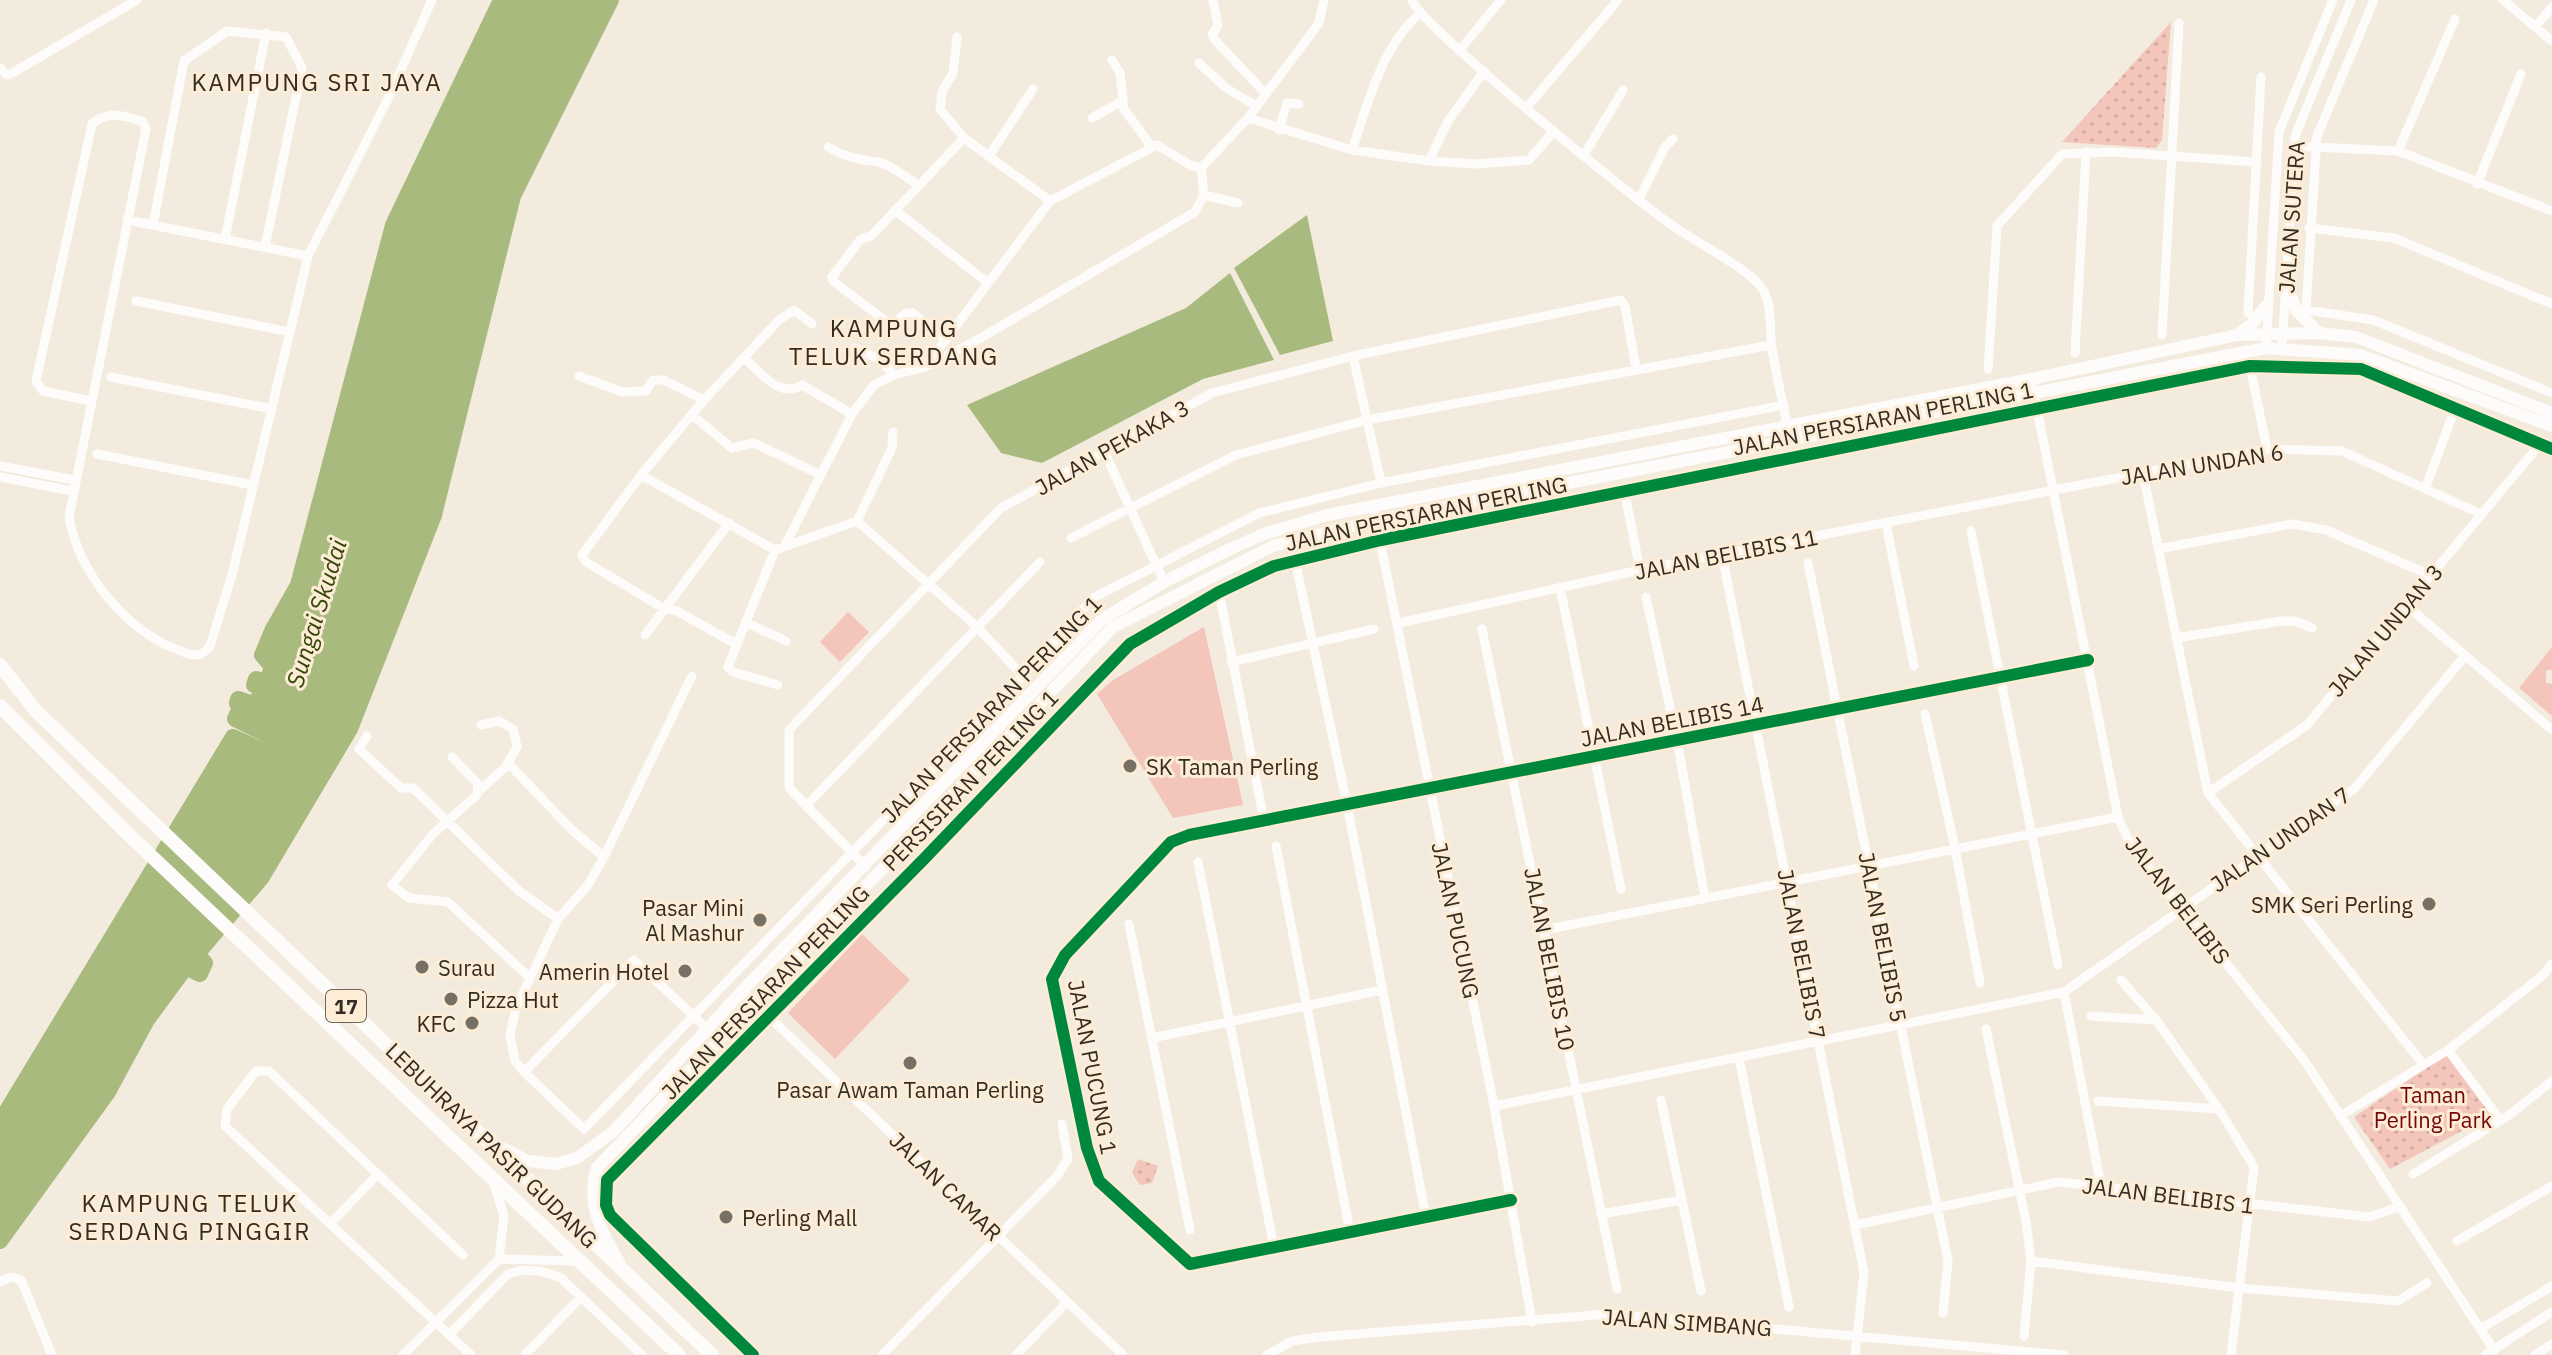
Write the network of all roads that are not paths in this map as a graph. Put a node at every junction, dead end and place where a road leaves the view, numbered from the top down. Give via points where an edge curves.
1 (137, 0) edge
2 (432, 0) edge
3 (1213, 0) edge
4 (1324, 0) edge
5 (1412, 0) edge
6 (1501, 0) edge
7 (1618, 0) edge
8 (2333, 0) edge
9 (2351, 0) edge
10 (2374, 0) edge
11 (2503, 0) edge
12 (2552, 7) edge
13 (1419, 14) junction
14 (2455, 19) dead end
15 (2179, 23) dead end
16 (2535, 27) junction
17 (266, 33) junction
18 (957, 37) dead end
19 (2552, 41) edge
20 (1459, 51) junction
21 (1112, 60) dead end
22 (1199, 63) dead end
23 (3, 71) edge
24 (1484, 71) junction
25 (2521, 74) dead end
26 (2261, 77) dead end
27 (1033, 89) dead end
28 (1623, 90) dead end
29 (1265, 93) junction
30 (1122, 101) junction
31 (1299, 104) dead end
32 (1256, 106) junction
33 (1527, 107) junction
34 (1092, 118) dead end
35 (1248, 118) junction
36 (1279, 130) junction
37 (1554, 131) junction
38 (964, 138) junction
39 (1673, 139) dead end
40 (1151, 146) junction
41 (2293, 146) junction
42 (828, 147) dead end
43 (2315, 147) junction
44 (1352, 150) junction
45 (2398, 151) junction
46 (2086, 152) junction
47 (1584, 155) junction
48 (2277, 155) junction
49 (989, 156) junction
50 (2172, 158) junction
51 (1429, 161) junction
52 (2257, 162) junction
53 (1201, 168) junction
54 (2276, 172) junction
55 (2477, 184) junction
56 (919, 185) junction
57 (1204, 195) junction
58 (1639, 199) junction
59 (1050, 201) junction
60 (1238, 203) dead end
61 (895, 210) junction
62 (2552, 211) edge
63 (127, 220) junction
64 (153, 225) junction
65 (2309, 228) junction
66 (225, 239) junction
67 (265, 247) junction
68 (308, 256) junction
69 (2286, 282) junction
70 (988, 283) junction
71 (136, 301) dead end
72 (2552, 304) edge
73 (2267, 305) junction
74 (2248, 313) dead end
75 (812, 324) dead end
76 (290, 332) junction
77 (2267, 333) junction
78 (2319, 333) junction
79 (2282, 334) junction
80 (2162, 335) dead end
81 (2237, 335) junction
82 (945, 339) junction
83 (1771, 345) junction
84 (855, 348) dead end
85 (2266, 348) junction
86 (2282, 348) junction
87 (2075, 353) dead end
88 (1353, 356) junction
89 (745, 359) junction
90 (2250, 366) junction
91 (925, 367) junction
92 (1636, 368) junction
93 (1988, 369) dead end
94 (894, 375) junction
95 (579, 376) dead end
96 (111, 377) dead end
97 (2031, 379) junction
98 (2552, 393) edge
99 (2034, 394) junction
100 (704, 400) junction
101 (91, 401) junction
102 (1784, 405) junction
103 (2456, 406) junction
104 (2038, 408) junction
105 (272, 409) junction
106 (2552, 413) edge
107 (852, 414) junction
108 (692, 415) junction
109 (1367, 420) junction
110 (1787, 425) junction
111 (2552, 426) edge
112 (893, 432) dead end
113 (1808, 437) junction
114 (2540, 444) junction
115 (1103, 449) junction
116 (2267, 449) junction
117 (2552, 449) edge
118 (97, 454) dead end
119 (0, 466) edge
120 (2143, 473) junction
121 (641, 475) junction
122 (821, 475) junction
123 (0, 477) edge
124 (74, 480) junction
125 (1381, 483) junction
126 (253, 485) junction
127 (1624, 489) junction
128 (2425, 489) junction
129 (2054, 490) junction
130 (72, 491) junction
131 (1373, 506) junction
132 (1128, 508) junction
133 (2481, 514) junction
134 (1377, 520) junction
135 (857, 521) junction
136 (729, 523) junction
137 (1886, 523) junction
138 (1971, 531) dead end
139 (1071, 538) dead end
140 (1381, 540) junction
141 (780, 548) junction
142 (2158, 549) junction
143 (1722, 555) junction
144 (1295, 560) junction
145 (1040, 562) dead end
146 (1808, 563) dead end
147 (1157, 565) junction
148 (1640, 570) junction
149 (2430, 575) junction
150 (927, 582) junction
151 (1164, 582) junction
152 (1560, 587) junction
153 (1219, 592) junction
154 (1646, 597) dead end
155 (2406, 605) junction
156 (663, 608) junction
157 (745, 622) junction
158 (1399, 623) junction
159 (976, 626) junction
160 (2312, 628) dead end
161 (1374, 629) dead end
162 (1482, 629) dead end
163 (645, 635) dead end
164 (2176, 638) junction
165 (786, 641) dead end
166 (1313, 643) junction
167 (736, 644) junction
168 (2464, 657) junction
169 (2088, 660) junction
170 (1231, 662) junction
171 (0, 665) edge
172 (1914, 666) dead end
173 (692, 676) dead end
174 (1023, 676) junction
175 (2002, 676) junction
176 (778, 685) dead end
177 (0, 706) edge
178 (1839, 708) junction
179 (1925, 714) dead end
180 (1757, 724) junction
181 (481, 725) dead end
182 (2552, 730) edge
183 (367, 736) dead end
184 (1677, 740) junction
185 (1593, 756) junction
186 (452, 757) dead end
187 (507, 764) junction
188 (1512, 772) junction
189 (1429, 788) junction
190 (480, 790) junction
191 (2208, 793) junction
192 (1347, 804) junction
193 (806, 806) junction
194 (2118, 817) junction
195 (448, 820) junction
196 (1264, 820) junction
197 (2031, 833) junction
198 (1276, 846) dead end
199 (1955, 848) junction
200 (851, 851) junction
201 (604, 857) junction
202 (2260, 858) junction
203 (1198, 862) dead end
204 (1868, 865) junction
205 (866, 867) junction
206 (1787, 881) junction
207 (1621, 889) dead end
208 (1705, 898) junction
209 (2182, 907) junction
210 (558, 919) junction
211 (1129, 924) dead end
212 (1544, 930) junction
213 (2552, 964) edge
214 (2058, 965) dead end
215 (2542, 976) junction
216 (530, 978) junction
217 (2121, 980) dead end
218 (1980, 983) dead end
219 (2552, 985) edge
220 (1382, 990) junction
221 (742, 991) junction
222 (2064, 992) junction
223 (755, 1003) junction
224 (1306, 1005) junction
225 (693, 1016) junction
226 (2091, 1016) dead end
227 (769, 1017) junction
228 (2156, 1020) junction
229 (1231, 1022) junction
230 (1900, 1024) junction
231 (708, 1029) junction
232 (1986, 1029) dead end
233 (1152, 1038) junction
234 (719, 1040) junction
235 (1820, 1041) junction
236 (2448, 1050) junction
237 (1739, 1058) junction
238 (2422, 1063) junction
239 (524, 1072) junction
240 (2552, 1081) edge
241 (1576, 1090) junction
242 (1661, 1100) dead end
243 (2098, 1101) dead end
244 (1494, 1106) junction
245 (2219, 1109) junction
246 (2340, 1116) junction
247 (2501, 1121) junction
248 (1062, 1124) dead end
249 (496, 1145) junction
250 (1087, 1148) junction
251 (1068, 1152) junction
252 (482, 1167) junction
253 (2413, 1174) dead end
254 (377, 1175) junction
255 (2101, 1186) junction
256 (2552, 1186) edge
257 (2020, 1189) junction
258 (1511, 1200) junction
259 (1682, 1200) junction
260 (2252, 1205) junction
261 (1937, 1207) junction
262 (2399, 1207) junction
263 (1601, 1214) junction
264 (1426, 1217) junction
265 (330, 1224) junction
266 (1855, 1225) junction
267 (1190, 1230) dead end
268 (1350, 1232) junction
269 (998, 1236) junction
270 (2457, 1241) dead end
271 (1274, 1247) junction
272 (463, 1255) dead end
273 (499, 1259) junction
274 (581, 1261) junction
275 (2031, 1261) junction
276 (630, 1278) junction
277 (0, 1282) edge
278 (2427, 1283) dead end
279 (2552, 1286) edge
280 (2239, 1288) junction
281 (1617, 1289) dead end
282 (1701, 1291) dead end
283 (581, 1297) junction
284 (1067, 1302) junction
285 (1789, 1307) dead end
286 (2552, 1312) edge
287 (1943, 1313) dead end
288 (435, 1322) junction
289 (1532, 1322) junction
290 (2480, 1329) junction
291 (1858, 1334) junction
292 (449, 1335) junction
293 (2024, 1336) dead end
294 (2552, 1344) edge
295 (2490, 1352) edge
296 (52, 1355) edge
297 (403, 1355) edge
298 (471, 1355) edge
299 (525, 1355) edge
300 (642, 1355) edge
301 (679, 1355) edge
302 (712, 1355) edge
303 (753, 1355) edge
304 (882, 1355) edge
305 (1016, 1355) edge
306 (1123, 1355) edge
307 (1267, 1355) edge
308 (1855, 1355) edge
309 (2064, 1355) edge
310 (2231, 1355) edge
311 (2535, 1355) edge

1 - 23 street
2 - 68 street
3 - 29 street via 1218,26 1214,39
4 - 29 street via 1319,23
5 - 13 street
6 - 20 street
7 - 33 street
8 - 48 street, JALAN SUTERA via 2279,132
9 - 41 street, JALAN SUTERA
10 - 43 street
11 - 16 street
12 - 16 street
13 - 20 street
13 - 44 street via 1389,52
14 - 45 street
15 - 50 street
16 - 19 street
17 - 64 street via 227,31 184,61
17 - 66 street
17 - 67 street via 286,37 302,68
18 - 38 street via 953,73 940,109
20 - 24 street
21 - 30 street via 1120,73
22 - 32 street
24 - 33 street
24 - 51 street via 1448,121
25 - 55 street
26 - 52 street
27 - 49 street
28 - 47 street
29 - 32 street
30 - 34 street
30 - 40 street
31 - 36 street via 1287,103
32 - 35 street
33 - 37 street
35 - 36 street
35 - 53 street
36 - 44 street
37 - 47 street
37 - 51 street via 1529,160
38 - 49 street
38 - 56 street
39 - 58 street
40 - 53 street via 1163,146
40 - 59 street
41 - 43 street
41 - 69 street, JALAN SUTERA
42 - 56 street via 864,163 881,162
43 - 45 street
43 - 65 street
44 - 51 street
45 - 55 street
46 - 50 street
46 - 87 street
46 - 93 street via 2062,154 1995,231
47 - 58 street
48 - 52 street
48 - 54 street, JALAN SUTERA
49 - 59 street
50 - 52 street
50 - 80 street
52 - 54 street
52 - 74 street
53 - 57 street
54 - 73 street, JALAN SUTERA
55 - 62 street
56 - 61 street
57 - 60 street
57 - 91 street via 1195,212
58 - 83 street via 1757,282 1768,303
59 - 70 street
61 - 70 street
61 - 82 street via 872,235 860,240 833,281 887,322 913,313
63 - 64 street
63 - 101 street
63 - 101 street via 145,124 116,115 99,117 92,124 36,381 43,391
64 - 66 street
65 - 72 street via 2394,238
65 - 98 street via 2306,310 2373,320
66 - 67 street
67 - 68 street
68 - 76 street
69 - 78 main road via 2296,310
69 - 79 street, JALAN SUTERA
70 - 82 street
71 - 76 street
73 - 77 street, JALAN SUTERA
73 - 81 main road
75 - 89 street via 799,311 789,311
76 - 105 street
77 - 79 main road, JALAN PERSIARAN PERLING
77 - 81 main road, JALAN PERSIARAN PERLING
77 - 85 street, JALAN SUTERA
78 - 79 main road, JALAN PERSIARAN PERLING
78 - 106 main road, JALAN PERSIARAN PERLING via 2377,344
79 - 86 street, JALAN SUTERA
81 - 97 main road, JALAN PERSIARAN PERLING
82 - 91 street
83 - 92 street
83 - 102 street
84 - 94 street via 881,360
85 - 86 main road, JALAN PERSIARAN PERLING
85 - 99 main road, JALAN PERSIARAN PERLING
86 - 111 main road, JALAN PERSIARAN PERLING via 2360,355
88 - 92 street, JALAN PEKAKA 3 via 1621,300
88 - 109 street
88 - 115 street, JALAN PEKAKA 3 via 1212,393
89 - 100 street
89 - 107 street via 782,391 802,385
90 - 103 street, JALAN PERSIARAN PERLING 1 via 2361,369
90 - 104 street, JALAN PERSIARAN PERLING 1
90 - 116 street
91 - 94 street
92 - 109 street
94 - 107 street via 874,385
95 - 100 street via 622,392 646,391 653,380 663,380
96 - 105 street
97 - 99 street, JALAN BELIBIS
97 - 110 main road, JALAN PERSIARAN PERLING
99 - 104 street, JALAN BELIBIS
99 - 113 main road, JALAN PERSIARAN PERLING
100 - 108 street
101 - 124 street
102 - 110 street
102 - 125 street, JALAN PERSIARAN PERLING 1
103 - 114 street, JALAN PERSIARAN PERLING 1
103 - 128 street
104 - 127 street, JALAN PERSIARAN PERLING 1
104 - 129 street, JALAN BELIBIS
105 - 126 street
107 - 122 street
108 - 121 street
108 - 122 street via 732,448 754,443
109 - 125 street
109 - 132 street via 1236,455
110 - 113 street via 1796,435
110 - 131 main road, JALAN PERSIARAN PERLING
112 - 135 street via 892,448
113 - 134 main road, JALAN PERSIARAN PERLING
114 - 117 street, JALAN PERSIARAN PERLING 1
114 - 133 street, JALAN UNDAN 3
115 - 132 street
115 - 150 street, JALAN PEKAKA 3 via 1001,508
116 - 120 street, JALAN UNDAN 6
116 - 128 street, JALAN UNDAN 6 via 2342,451
118 - 126 street
119 - 124 street
120 - 129 street, JALAN UNDAN 6
120 - 142 street
121 - 136 street
121 - 156 street via 582,555
122 - 141 street
123 - 130 street
124 - 130 street
125 - 147 street, JALAN PERSIARAN PERLING 1 via 1259,513
126 - 130 street via 210,646 195,656 144,634 102,588 72,535
127 - 140 street, JALAN PERSIARAN PERLING 1
127 - 148 street
128 - 133 street, JALAN UNDAN 6
129 - 137 street, JALAN BELIBIS 11
129 - 169 street, JALAN BELIBIS
131 - 134 street, JALAN PUCUNG
131 - 151 main road, JALAN PERSIARAN PERLING via 1264,534
132 - 139 street
132 - 147 street
133 - 149 street, JALAN UNDAN 3
134 - 140 street, JALAN PUCUNG
134 - 223 main road, JALAN PERSIARAN PERLING via 1273,546 1113,627
135 - 141 street
135 - 150 street
136 - 141 street
136 - 156 street
137 - 143 street, JALAN BELIBIS 11
137 - 172 street
138 - 175 street
140 - 144 street, JALAN PERSIARAN PERLING 1
140 - 158 street, JALAN PUCUNG
141 - 157 street
142 - 149 street via 2292,524 2326,530
142 - 164 street
143 - 148 street, JALAN BELIBIS 11
143 - 180 street, JALAN BELIBIS 7
144 - 153 street, JALAN PERSIARAN PERLING 1
144 - 166 street
145 - 159 street
146 - 178 street, JALAN BELIBIS 5
147 - 151 street
147 - 174 street, JALAN PERSIARAN PERLING 1 via 1093,598
148 - 152 street, JALAN BELIBIS 11
149 - 155 street, JALAN UNDAN 3
150 - 159 street
150 - 193 street, JALAN PEKAKA 3 via 789,730 789,788
151 - 205 main road, JALAN PERSIARAN PERLING via 1092,629
152 - 158 street, JALAN BELIBIS 11
152 - 185 street
153 - 170 street
153 - 227 street, PERSISIRAN PERLING 1 via 1130,644
154 - 184 street
155 - 168 street
155 - 191 street, JALAN UNDAN 3 via 2307,725
156 - 163 street
156 - 167 street
157 - 165 street
157 - 167 street
158 - 189 street, JALAN PUCUNG
159 - 174 street
159 - 193 street
160 - 164 street via 2281,621
161 - 166 street
162 - 188 street, JALAN BELIBIS 10
164 - 191 street
166 - 170 street
166 - 192 street
167 - 176 street via 731,670
168 - 182 street
168 - 202 street, JALAN UNDAN 7 via 2355,788
169 - 175 street, JALAN BELIBIS 14
169 - 194 street, JALAN BELIBIS
170 - 196 street
171 - 249 highway, LEBUHRAYA PASIR GUDANG / 17 via 37,712
173 - 201 street
174 - 200 street, JALAN PERSIARAN PERLING 1
175 - 178 street, JALAN BELIBIS 14
175 - 197 street
177 - 252 highway, LEBUHRAYA PASIR GUDANG / 17 via 129,835
178 - 180 street, JALAN BELIBIS 14
178 - 204 street, JALAN BELIBIS 5
179 - 199 street
180 - 184 street, JALAN BELIBIS 14
180 - 206 street, JALAN BELIBIS 7
181 - 187 street via 499,721 513,729 517,747
183 - 195 street via 359,749 401,788 413,788
184 - 185 street, JALAN BELIBIS 14
184 - 208 street
185 - 188 street, JALAN BELIBIS 14
185 - 207 street
186 - 190 street
187 - 190 street
187 - 201 street
188 - 189 street, JALAN BELIBIS 14
188 - 212 street, JALAN BELIBIS 10
189 - 192 street, JALAN BELIBIS 14
189 - 244 street, JALAN PUCUNG
190 - 195 street
191 - 202 street
192 - 196 street, JALAN BELIBIS 14
192 - 220 street
193 - 200 street, JALAN PEKAKA 3
194 - 197 street
194 - 209 street, JALAN BELIBIS via 2130,844
195 - 210 street via 519,891
195 - 216 street via 392,885 409,898 448,902
196 - 250 street, JALAN PUCUNG 1 via 1171,842 1065,955 1052,979
197 - 199 street
197 - 214 street
198 - 224 street
199 - 204 street
199 - 218 street
200 - 205 street, JALAN PEKAKA 3
200 - 225 street, PERSISIRAN PERLING 1
201 - 210 street
202 - 209 street, JALAN UNDAN 7
202 - 238 street
203 - 229 street
204 - 206 street
204 - 230 street, JALAN BELIBIS 5
205 - 221 main road, JALAN PERSIARAN PERLING
206 - 208 street
206 - 235 street, JALAN BELIBIS 7
208 - 212 street
209 - 222 street, JALAN UNDAN 7
209 - 246 street, JALAN BELIBIS via 2304,1060
210 - 216 street
211 - 233 street
212 - 241 street, JALAN BELIBIS 10
213 - 215 street
215 - 219 street
215 - 236 street
216 - 239 street via 510,1035 515,1061
217 - 228 street
220 - 224 street
220 - 264 street
221 - 223 street, JALAN CAMAR
221 - 231 main road, JALAN PERSIARAN PERLING
222 - 230 street, JALAN UNDAN 7
222 - 255 street
223 - 227 street, JALAN CAMAR
223 - 234 main road, JALAN PERSIARAN PERLING
224 - 229 street
224 - 268 street
225 - 231 street
225 - 239 street via 634,960
225 - 239 street, PERSISIRAN PERLING 1 via 584,1129
226 - 228 street
227 - 269 street, JALAN CAMAR
227 - 303 street, PERSISIRAN PERLING 1 via 607,1180 605,1191 610,1215 627,1236
228 - 245 street
229 - 233 street
229 - 271 street
230 - 235 street, JALAN UNDAN 7
230 - 261 street, JALAN BELIBIS 5
231 - 234 street
231 - 249 main road, JALAN PERSIARAN PERLING via 613,1132 577,1158 547,1165
232 - 257 street
233 - 267 street
234 - 276 main road, JALAN PERSIARAN PERLING via 597,1168 592,1184 598,1224
235 - 237 street, JALAN UNDAN 7
235 - 266 street, JALAN BELIBIS 7
236 - 238 street
236 - 247 street
237 - 241 street, JALAN UNDAN 7
237 - 285 street
238 - 246 street
240 - 247 street
241 - 244 street, JALAN UNDAN 7
241 - 263 street, JALAN BELIBIS 10
242 - 259 street
243 - 245 street
244 - 258 street, JALAN PUCUNG
245 - 260 street via 2253,1162
246 - 262 street, JALAN BELIBIS
247 - 253 street
248 - 251 street
249 - 276 highway, LEBUHRAYA PASIR GUDANG / 17
250 - 251 street
250 - 271 street, JALAN PUCUNG 1 via 1099,1181 1190,1264
251 - 269 street via 1058,1175
252 - 273 street via 500,1195 504,1216
252 - 274 highway, LEBUHRAYA PASIR GUDANG / 17
254 - 265 street
254 - 265 street via 263,1068 256,1071 227,1109 225,1126
254 - 272 street
255 - 257 street, JALAN BELIBIS 1 via 2059,1182
255 - 260 street, JALAN BELIBIS 1
256 - 270 street
257 - 261 street, JALAN BELIBIS 1
257 - 275 street
258 - 264 street, JALAN PUCUNG 1
258 - 289 street, JALAN PUCUNG
259 - 263 street
259 - 282 street
260 - 262 street, JALAN BELIBIS 1 via 2369,1217
260 - 280 street
261 - 266 street, JALAN BELIBIS 1
261 - 287 street, JALAN BELIBIS 5 via 1948,1261
262 - 290 street, JALAN BELIBIS
263 - 281 street, JALAN BELIBIS 10
264 - 268 street, JALAN PUCUNG 1
265 - 288 street
266 - 291 street, JALAN BELIBIS 7 via 1864,1273
268 - 271 street, JALAN PUCUNG 1
269 - 284 street, JALAN CAMAR
269 - 304 street
273 - 274 street
273 - 288 street
274 - 301 highway, LEBUHRAYA PASIR GUDANG / 17
275 - 280 street
275 - 293 street
276 - 302 highway, LEBUHRAYA PASIR GUDANG / 17
277 - 296 street via 21,1280
278 - 280 street via 2398,1301
279 - 290 street
280 - 310 street
283 - 292 street via 547,1272 518,1270
283 - 299 street
283 - 300 street
284 - 305 street
284 - 306 street, JALAN CAMAR
286 - 295 street
288 - 292 street
288 - 297 street
289 - 291 street, JALAN SIMBANG via 1609,1314
289 - 307 street, JALAN SIMBANG via 1319,1337 1292,1341
290 - 295 street, JALAN BELIBIS
291 - 308 street, JALAN BELIBIS 7
291 - 309 street, JALAN SIMBANG
292 - 298 street
294 - 311 street

